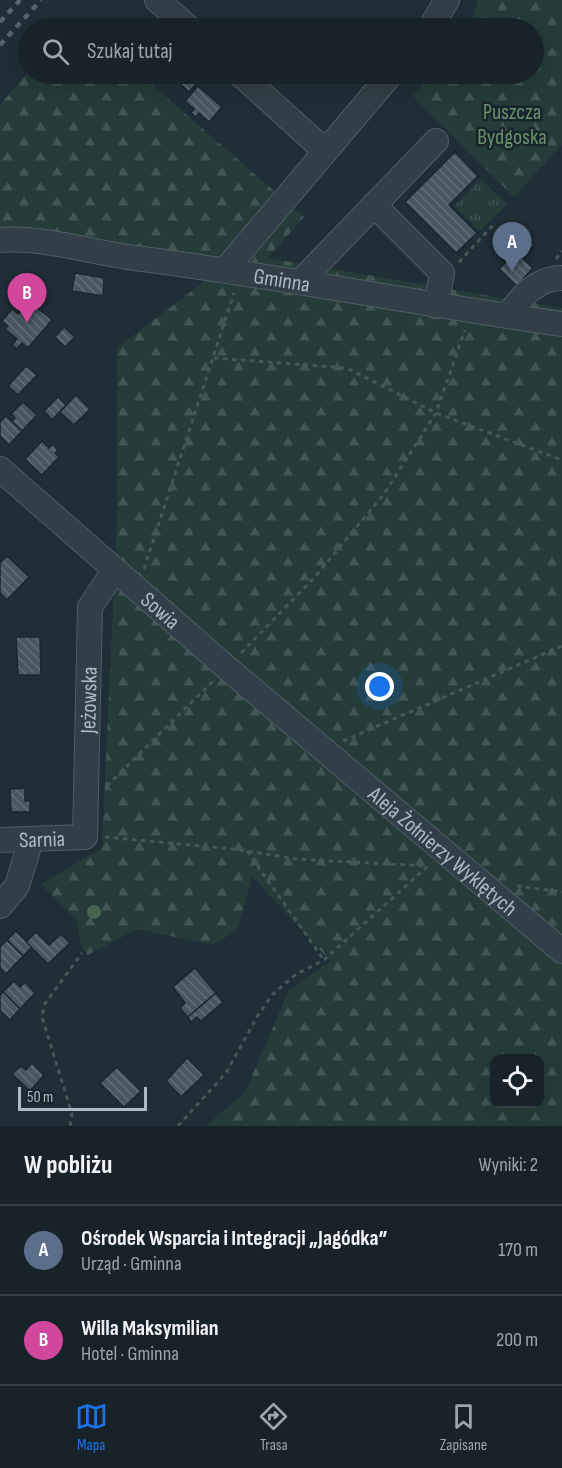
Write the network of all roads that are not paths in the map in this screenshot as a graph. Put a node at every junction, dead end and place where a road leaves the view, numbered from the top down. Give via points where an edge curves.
1 (157, 0) edge
2 (447, 0) edge
3 (178, 18) edge
4 (436, 18) edge
5 (251, 84) edge
6 (382, 84) edge
7 (436, 141) dead end
8 (325, 151) junction
9 (374, 205) junction
10 (0, 240) edge
11 (233, 271) junction
12 (562, 278) edge
13 (300, 282) junction
14 (436, 306) junction
15 (508, 316) junction
16 (562, 324) edge
17 (0, 469) edge
18 (114, 571) junction
19 (325, 749) joint
20 (85, 837) joint
21 (0, 840) edge
22 (31, 840) junction
23 (0, 906) edge
24 (562, 951) edge

1 - 3 street
2 - 4 street
5 - 8 street
6 - 8 street
7 - 9 street
8 - 11 street
9 - 13 street
9 - 14 street via 442,273
10 - 11 street, Gminna via 27,240
11 - 13 street, Gminna
12 - 15 street via 528,291
13 - 14 street, Gminna
14 - 15 street, Gminna
15 - 16 street, Gminna
17 - 18 street, Sowia
18 - 19 street, Sowia
18 - 20 street, Jeżowska via 90,607
19 - 24 street, Aleja Żołnierzy Wyklętych via 436,858 494,894
20 - 22 street, Sarnia
21 - 22 street, Sarnia
22 - 23 street via 17,886

